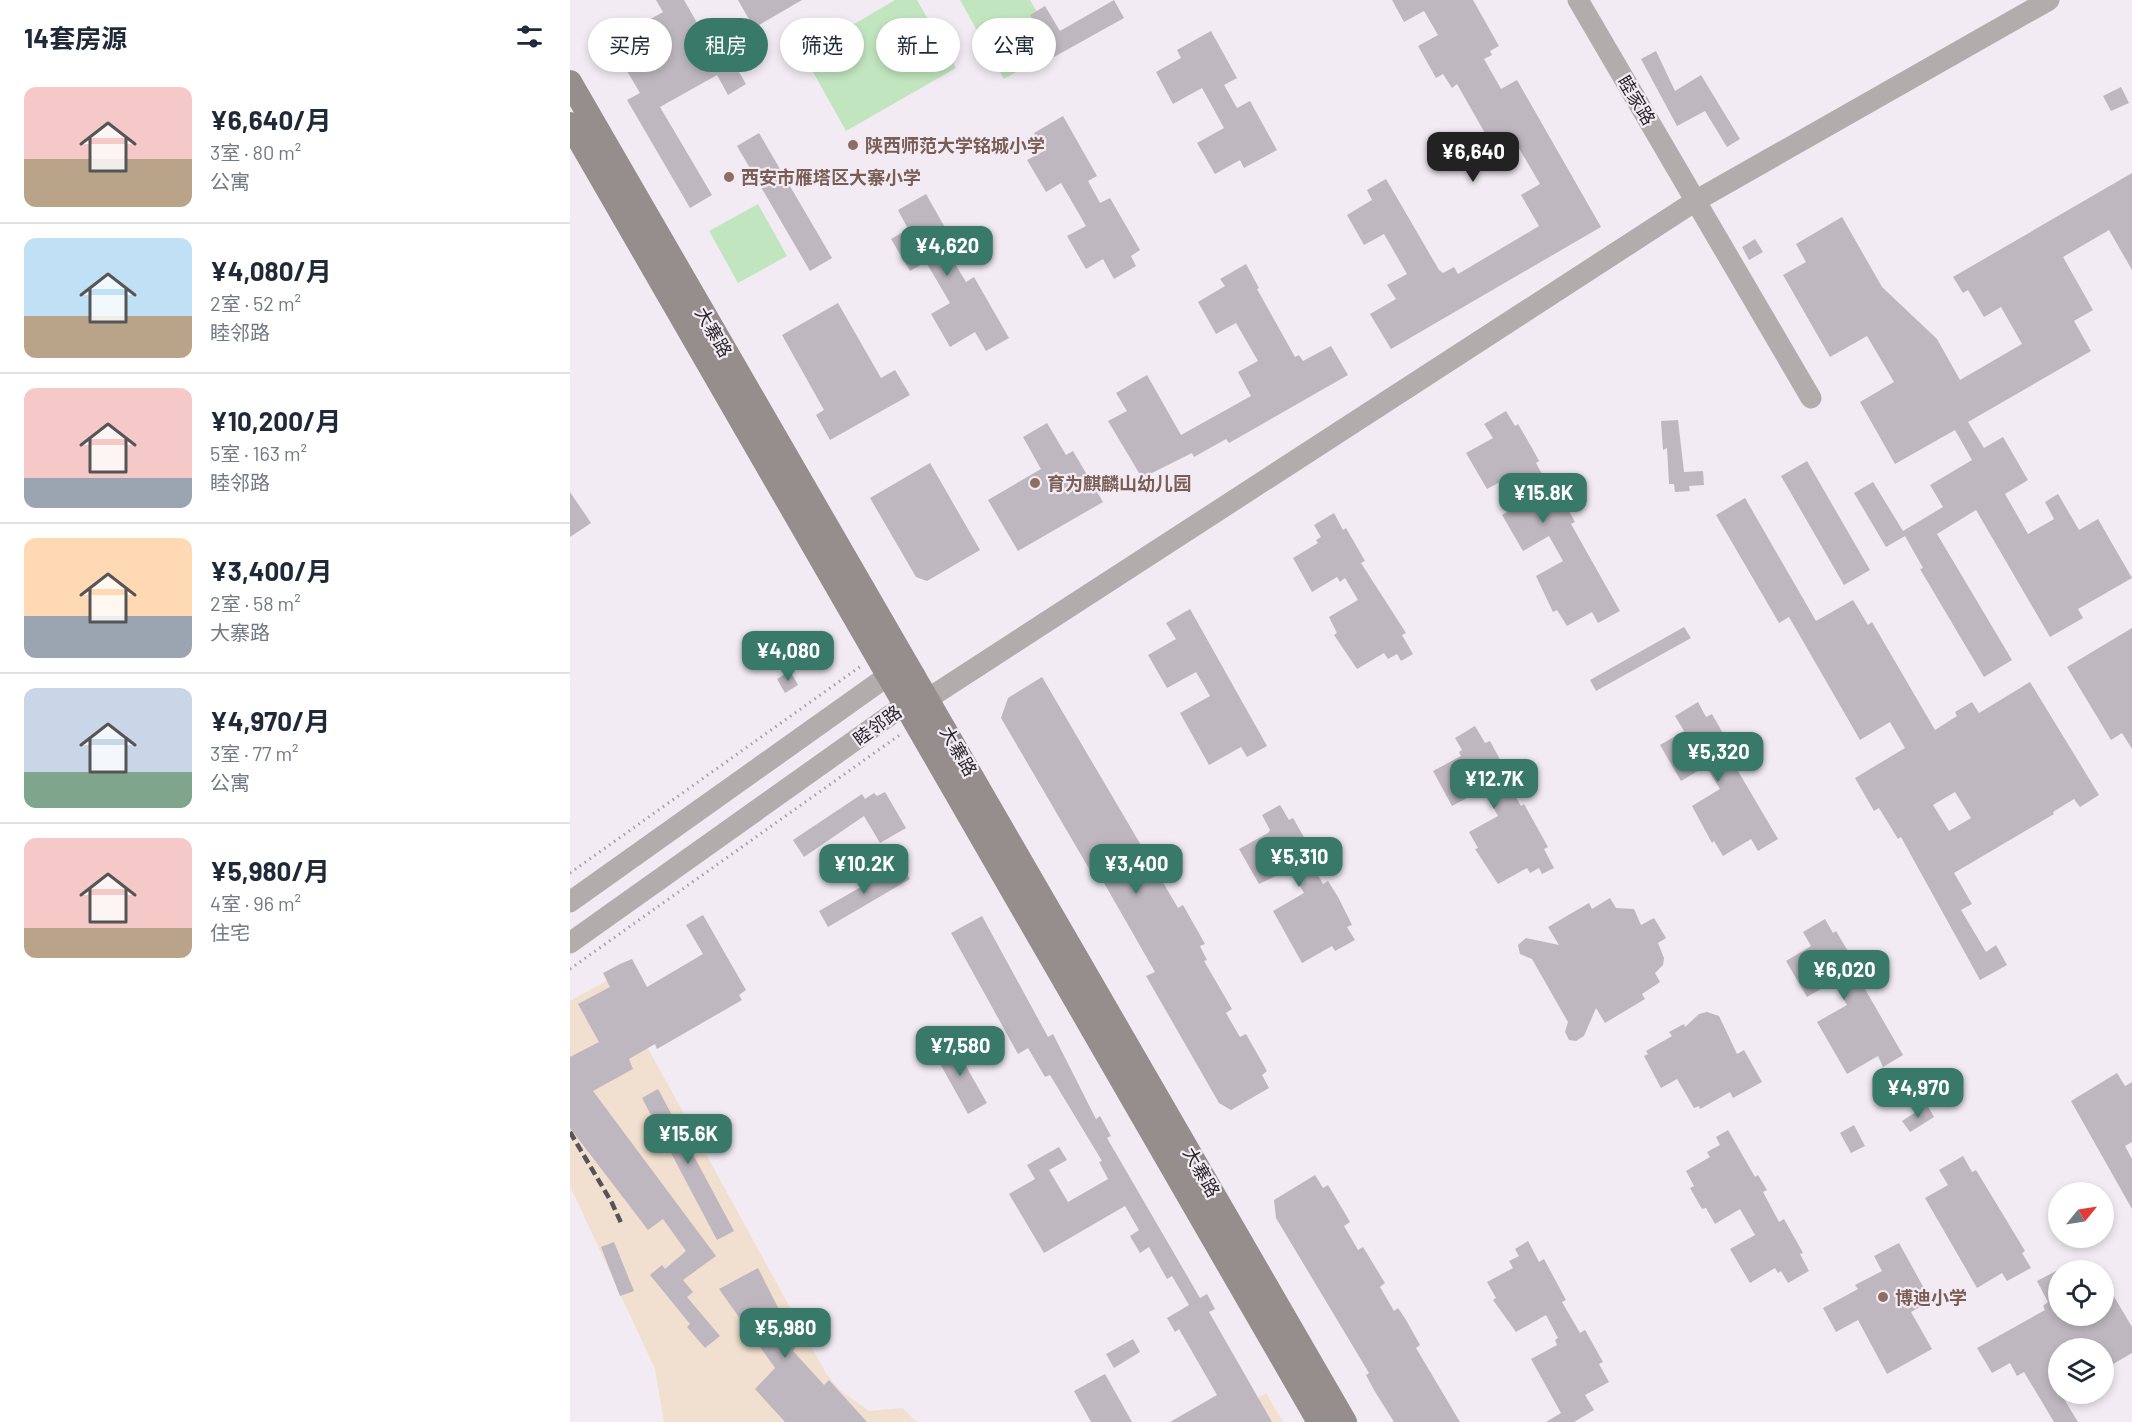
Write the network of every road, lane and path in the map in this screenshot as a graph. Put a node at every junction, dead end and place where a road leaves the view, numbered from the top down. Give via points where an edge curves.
1 (1578, 0) edge
2 (2049, 0) edge
3 (570, 82) edge
4 (570, 124) edge
5 (1697, 200) junction
6 (1811, 398) dead end
7 (883, 665) junction
8 (915, 675) junction
9 (917, 708) junction
10 (570, 873) edge
11 (570, 902) edge
12 (570, 943) edge
13 (570, 969) edge
14 (1319, 1422) edge
15 (1345, 1422) edge

1 - 5 street, 睦家路
2 - 5 street, 睦邻路
3 - 8 main road, 大寨路
4 - 7 main road, 大寨路
5 - 6 street, 睦家路
5 - 9 street, 睦邻路
7 - 8 street, 睦邻路
7 - 9 main road, 大寨路
7 - 10 path
7 - 11 street, 睦邻路
8 - 9 main road, 大寨路
9 - 12 street, 睦邻路
9 - 13 path
9 - 14 main road, 大寨路
9 - 15 main road, 大寨路

